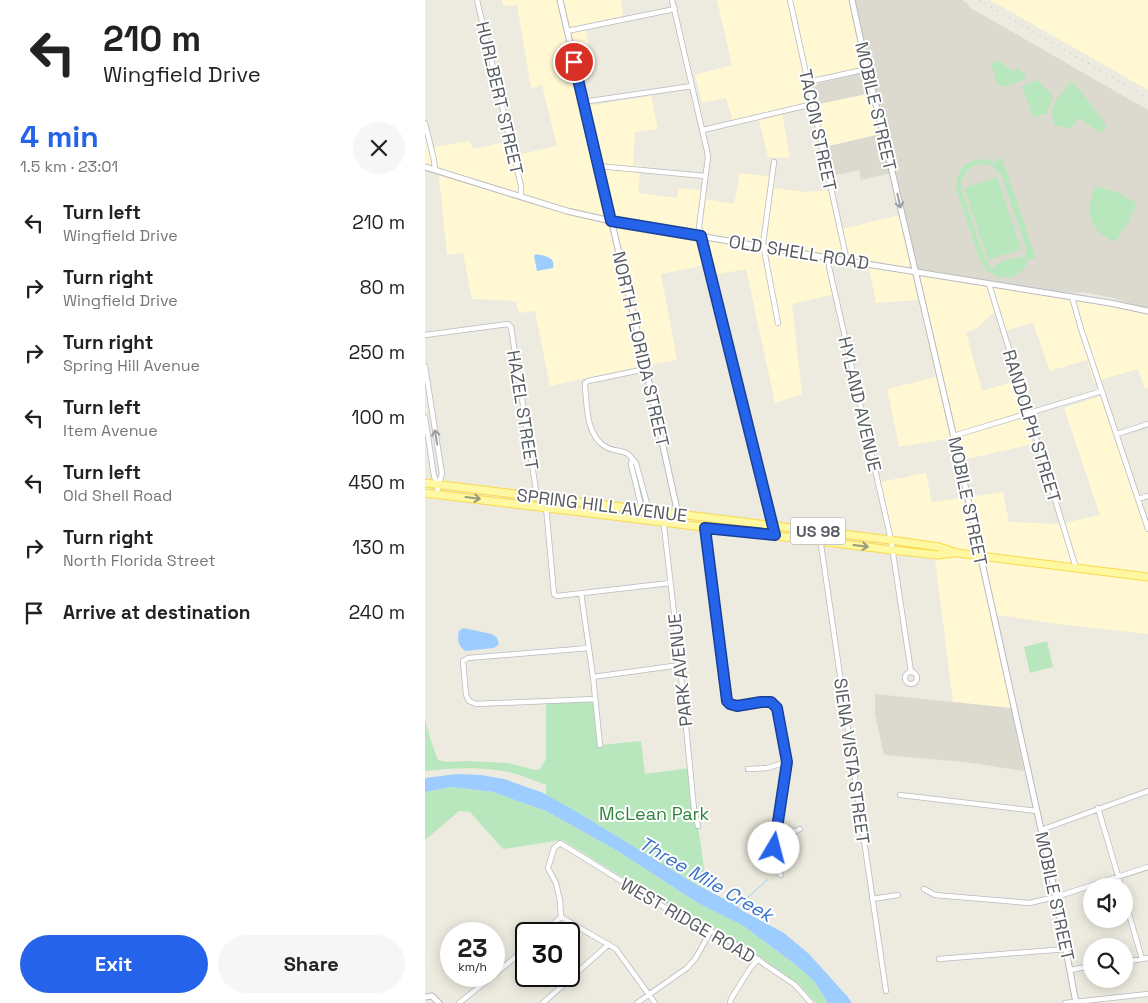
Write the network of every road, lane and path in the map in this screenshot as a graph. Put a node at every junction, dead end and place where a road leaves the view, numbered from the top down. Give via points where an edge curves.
1 (477, 0) edge
2 (560, 0) edge
3 (673, 0) edge
4 (789, 0) edge
5 (851, 0) edge
6 (675, 9) junction
7 (567, 31) junction
8 (867, 69) junction
9 (808, 82) junction
10 (692, 86) junction
11 (583, 102) junction
12 (813, 104) junction
13 (425, 123) edge
14 (703, 130) junction
15 (774, 162) dead end
16 (598, 166) junction
17 (425, 167) edge
18 (435, 170) junction
19 (705, 176) junction
20 (521, 196) junction
21 (611, 221) junction
22 (701, 236) junction
23 (763, 247) junction
24 (829, 258) junction
25 (847, 260) junction
26 (915, 271) junction
27 (989, 284) junction
28 (1072, 297) junction
29 (1148, 311) edge
30 (778, 323) dead end
31 (425, 335) edge
32 (425, 366) edge
33 (646, 369) junction
34 (1102, 391) junction
35 (1029, 413) junction
36 (425, 417) edge
37 (1148, 424) edge
38 (1117, 434) junction
39 (953, 436) junction
40 (425, 483) edge
41 (438, 485) junction
42 (425, 493) edge
43 (437, 494) junction
44 (1148, 496) edge
45 (537, 497) junction
46 (1138, 499) junction
47 (546, 507) junction
48 (645, 510) junction
49 (665, 512) junction
50 (678, 514) junction
51 (664, 522) junction
52 (678, 524) junction
53 (772, 526) junction
54 (705, 528) junction
55 (1148, 529) edge
56 (819, 531) junction
57 (775, 535) junction
58 (820, 540) junction
59 (891, 540) junction
60 (892, 550) junction
61 (957, 553) junction
62 (980, 556) junction
63 (1076, 568) junction
64 (1148, 577) edge
65 (670, 583) junction
66 (581, 593) junction
67 (589, 648) junction
68 (680, 665) junction
69 (911, 672) dead end
70 (593, 677) junction
71 (595, 699) junction
72 (600, 745) dead end
73 (787, 762) junction
74 (748, 769) dead end
75 (1148, 791) edge
76 (900, 795) dead end
77 (1098, 808) junction
78 (1037, 811) junction
79 (698, 826) dead end
80 (800, 829) dead end
81 (777, 830) junction
82 (1041, 830) junction
83 (1148, 866) edge
84 (781, 875) dead end
85 (1118, 876) junction
86 (924, 889) dead end
87 (898, 895) dead end
88 (1055, 897) junction
89 (872, 899) junction
90 (561, 916) junction
91 (555, 922) edge
92 (1133, 928) edge
93 (711, 932) junction
94 (609, 944) junction
95 (1067, 949) junction
96 (515, 957) edge
97 (1148, 958) edge
98 (758, 959) junction
99 (939, 959) dead end
100 (1142, 959) junction
101 (1133, 960) edge
102 (505, 966) edge
103 (1083, 968) edge
104 (1071, 970) junction
105 (479, 987) edge
106 (886, 991) dead end
107 (649, 994) junction
108 (1148, 994) edge
109 (426, 996) edge
110 (730, 1001) edge
111 (1076, 1002) edge
112 (439, 1003) edge
113 (459, 1003) edge
114 (543, 1003) edge
115 (637, 1003) edge
116 (655, 1003) edge
117 (811, 1003) edge
118 (1065, 1003) edge

1 - 20 street, HURLBERT STREET
2 - 7 street, NORTH FLORIDA STREET
3 - 6 street
4 - 9 street, TACON STREET
5 - 8 street, MOBILE STREET
6 - 7 street
6 - 10 street
7 - 11 street, NORTH FLORIDA STREET
8 - 9 street
8 -> 26 street, MOBILE STREET
9 - 12 street, TACON STREET
10 - 11 street
10 - 14 street
11 - 16 street, NORTH FLORIDA STREET
12 - 14 street
12 - 25 street, TACON STREET
13 - 18 street
14 - 19 street via 708,157
15 - 23 street
16 - 19 street
16 - 21 street, NORTH FLORIDA STREET
17 - 18 street, OLD SHELL ROAD
18 - 20 street, OLD SHELL ROAD
19 - 22 street via 699,227
20 - 21 street, OLD SHELL ROAD
21 - 22 street, OLD SHELL ROAD
21 - 33 street, NORTH FLORIDA STREET
22 - 23 street, OLD SHELL ROAD
22 - 53 street
23 - 24 street, OLD SHELL ROAD
23 - 30 street
24 - 25 street, OLD SHELL ROAD
24 - 59 street, HYLAND AVENUE
25 - 26 street, OLD SHELL ROAD
26 - 27 street, OLD SHELL ROAD
26 - 39 street, MOBILE STREET
27 - 28 street, OLD SHELL ROAD
27 - 35 street, RANDOLPH STREET
28 - 29 street, OLD SHELL ROAD
28 - 34 street
31 - 45 street, HAZEL STREET via 508,324 511,328
41 -> 32 street via 442,474
33 - 48 street via 585,383 592,430 606,447 629,455 636,463
33 - 50 street, NORTH FLORIDA STREET
34 - 35 street
34 - 38 street
35 - 39 street
35 - 63 street, RANDOLPH STREET
36 - 41 street
37 - 38 street
38 - 46 street
39 - 62 street, MOBILE STREET
40 - 41 main road, SPRING HILL AVENUE / US 98
41 - 43 street
41 - 45 main road, SPRING HILL AVENUE / US 98
42 - 43 main road, SPRING HILL AVENUE / US 98
43 -> 47 main road, SPRING HILL AVENUE / US 98
44 - 46 street
45 - 47 street
45 - 48 main road, SPRING HILL AVENUE / US 98
46 - 55 street
47 - 51 main road, SPRING HILL AVENUE / US 98
47 - 66 street via 554,594
48 - 49 main road, SPRING HILL AVENUE / US 98
49 - 50 main road, SPRING HILL AVENUE / US 98
49 - 51 street, PARK AVENUE
50 - 52 street, NORTH FLORIDA STREET
50 - 53 main road, SPRING HILL AVENUE / US 98
51 - 52 main road, SPRING HILL AVENUE / US 98
51 - 65 street, PARK AVENUE
52 - 54 main road, SPRING HILL AVENUE / US 98
53 - 56 main road, SPRING HILL AVENUE / US 98
53 - 57 street
54 - 57 main road, SPRING HILL AVENUE / US 98
54 - 73 street via 727,701 737,706 771,702 777,708
56 - 58 street, SIENA VISTA STREET
56 - 59 main road, SPRING HILL AVENUE / US 98
57 - 58 main road, SPRING HILL AVENUE / US 98
58 -> 60 main road, SPRING HILL AVENUE / US 98
58 - 89 street, SIENA VISTA STREET
59 - 60 street, HYLAND AVENUE
59 - 61 main road, SPRING HILL AVENUE / US 98
60 - 61 main road, SPRING HILL AVENUE / US 98 via 938,555
60 - 69 street, HYLAND AVENUE
61 - 62 main road, SPRING HILL AVENUE / US 98
62 - 63 main road, SPRING HILL AVENUE / US 98
62 - 78 street, MOBILE STREET
63 - 64 main road, SPRING HILL AVENUE / US 98
65 - 66 street
65 - 68 street, PARK AVENUE
66 - 67 street
67 - 70 street
67 - 71 street via 468,658 463,661 466,695 476,704
68 - 70 street
68 - 79 street, PARK AVENUE
70 - 71 street
71 - 72 street
73 - 74 street
73 - 81 street
75 - 77 street
76 - 78 street
77 - 82 street
77 - 85 street
78 - 82 street, MOBILE STREET
80 - 81 street
81 - 84 street via 772,867
82 - 88 street, MOBILE STREET
83 - 85 street
85 - 88 street
86 - 88 street via 935,895 1020,903
87 - 89 street
88 - 95 street, MOBILE STREET
89 - 106 street, SIENA VISTA STREET
90 - 91 street
90 - 93 street, WEST RIDGE ROAD via 556,883 548,868 554,848 560,843 693,925
90 - 94 street
92 - 100 street
93 - 98 street, WEST RIDGE ROAD
93 - 107 street via 687,968
94 - 107 street via 617,949
94 - 114 street
95 - 99 street
95 - 104 street, MOBILE STREET
96 - 102 street
97 - 100 street
98 - 110 street
98 - 117 street, WEST RIDGE ROAD via 795,984
100 - 101 street
103 - 104 street
104 - 111 street, MOBILE STREET
105 - 113 street
107 - 115 street
107 - 116 street
108 - 111 street
109 - 112 street
111 - 118 street

